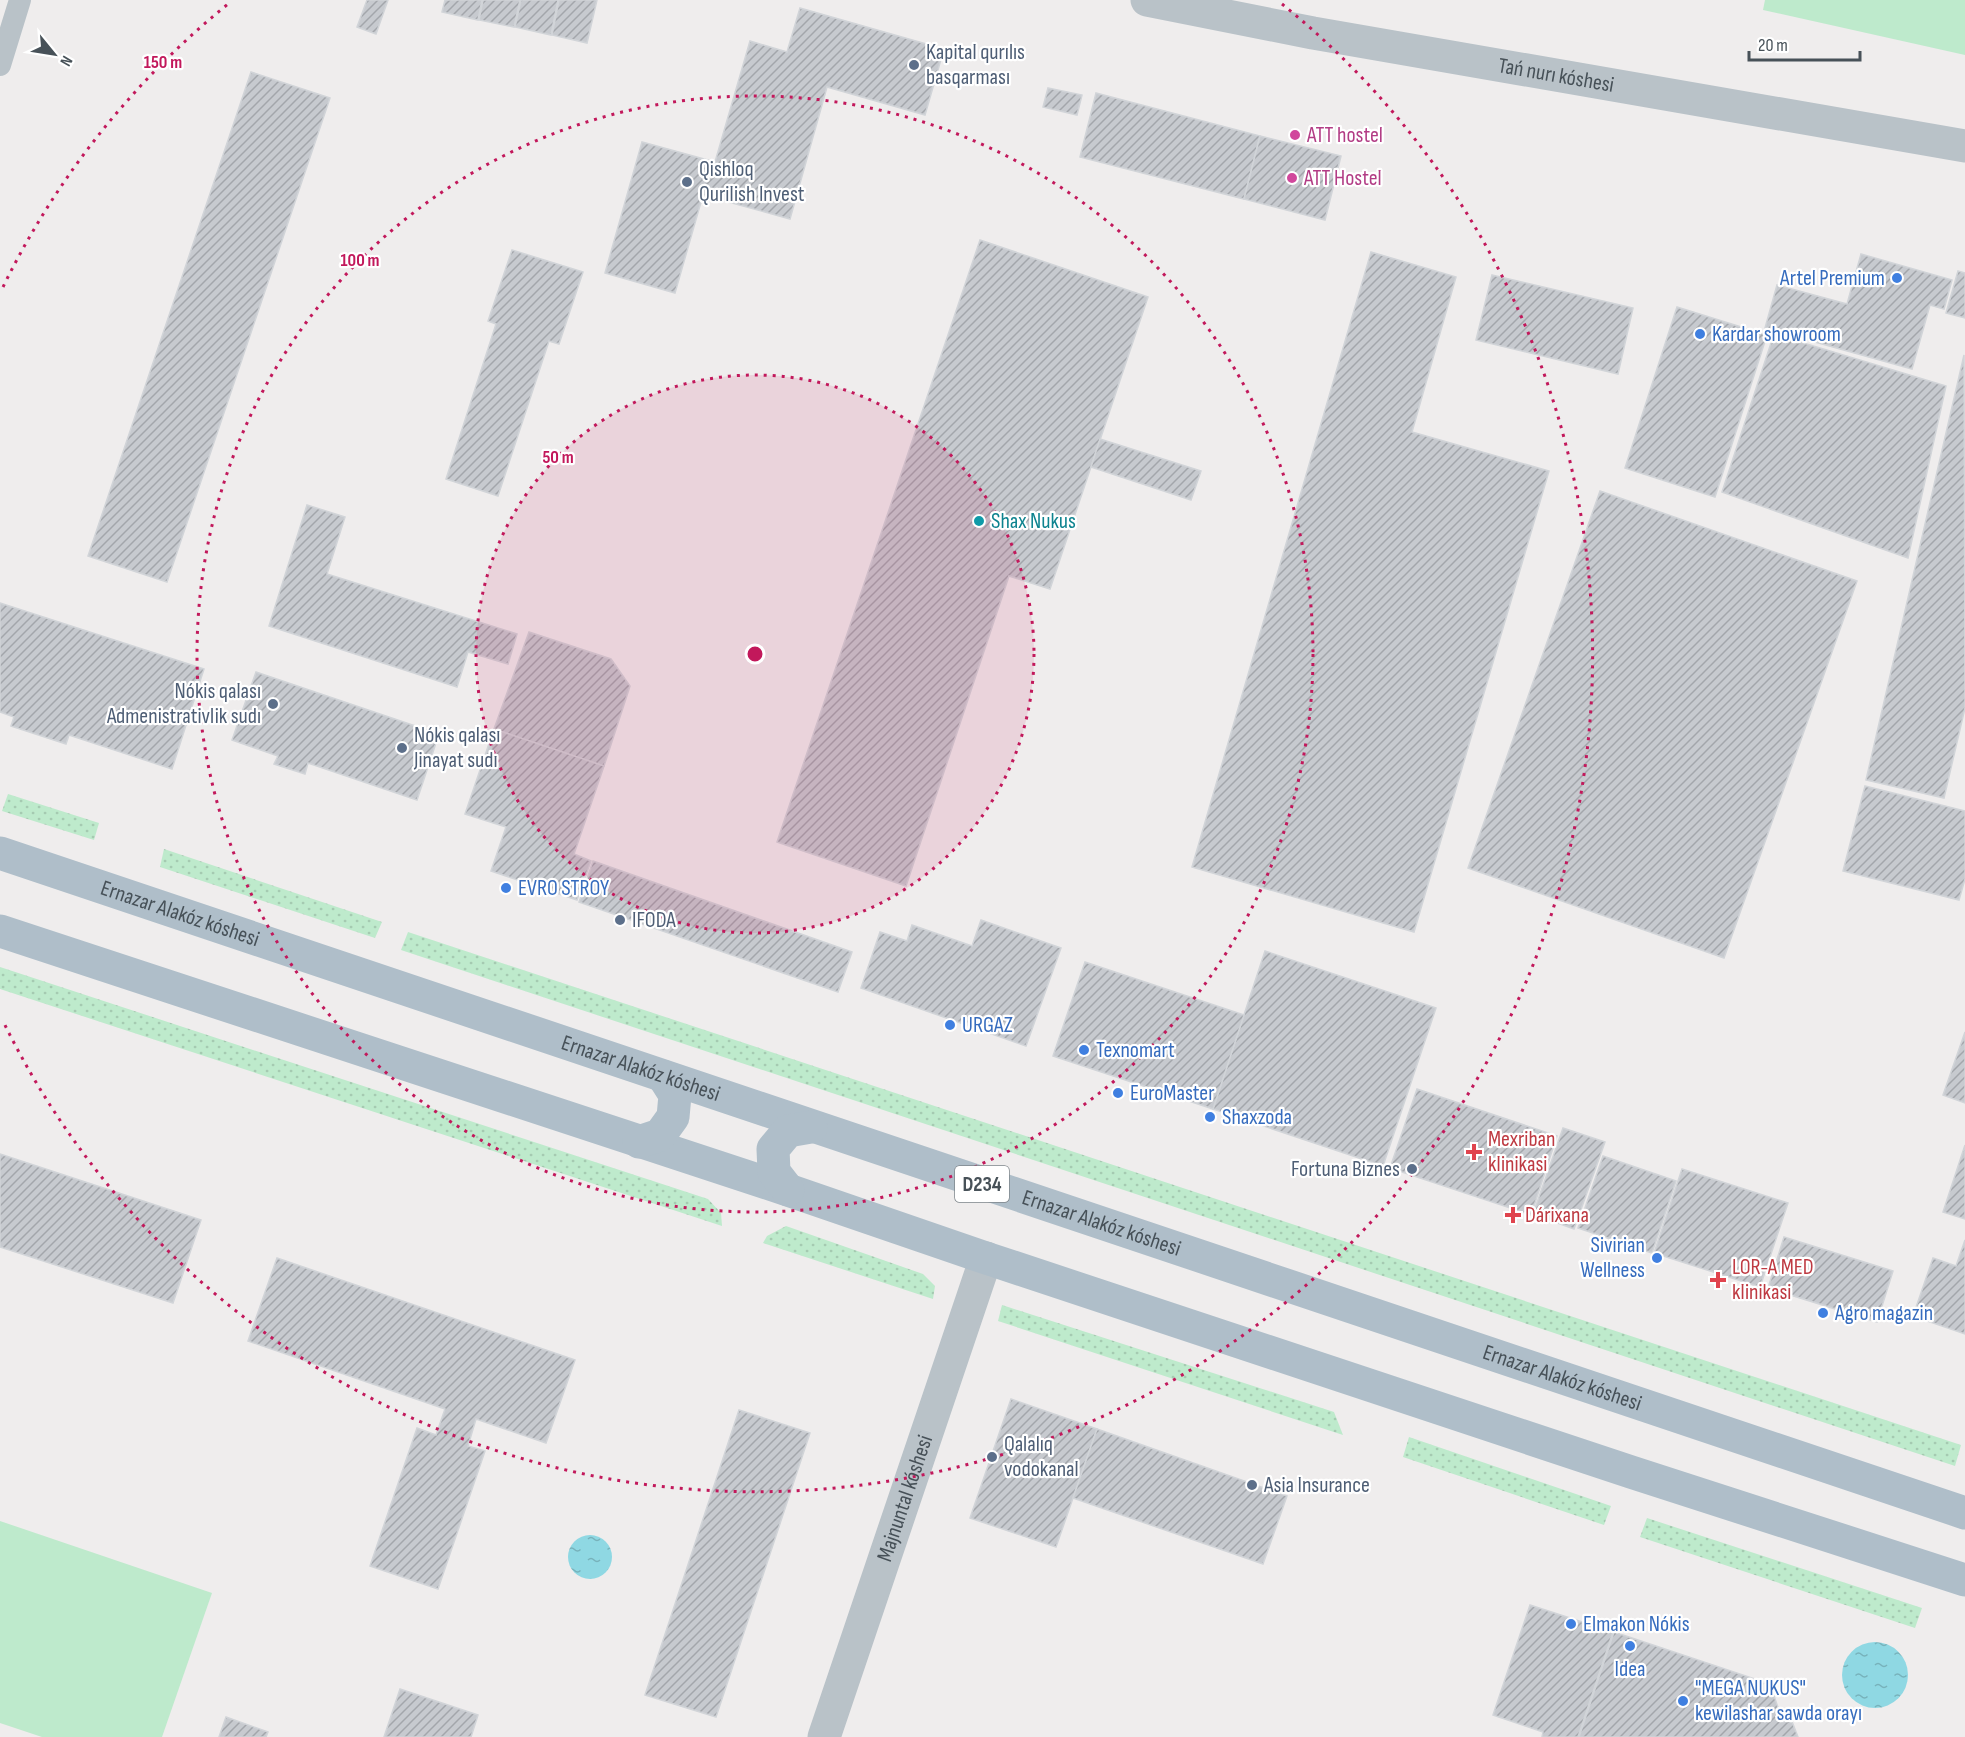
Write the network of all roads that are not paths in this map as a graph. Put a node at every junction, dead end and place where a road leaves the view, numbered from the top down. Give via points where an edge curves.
1 (20, 0) edge
2 (1147, 0) edge
3 (0, 65) edge
4 (1965, 146) edge
5 (0, 853) edge
6 (0, 931) edge
7 (663, 1076) junction
8 (811, 1127) junction
9 (639, 1142) junction
10 (788, 1190) junction
11 (986, 1258) junction
12 (1965, 1513) edge
13 (1965, 1580) edge
14 (824, 1737) edge

1 - 3 lane
2 - 4 street, Tań nurı kóshesi via 1325,35
5 - 7 main road, Ernazar Alakóz kóshesi / D234
6 - 9 main road
7 - 8 main road, Ernazar Alakóz kóshesi / D234
7 - 9 main road via 675,1095 673,1117 660,1135
8 - 10 main road via 788,1131 773,1149 774,1172
8 - 12 main road, Ernazar Alakóz kóshesi / D234
9 - 10 main road
10 - 11 main road
11 - 13 main road
11 - 14 street, Majnuntal kóshesi

